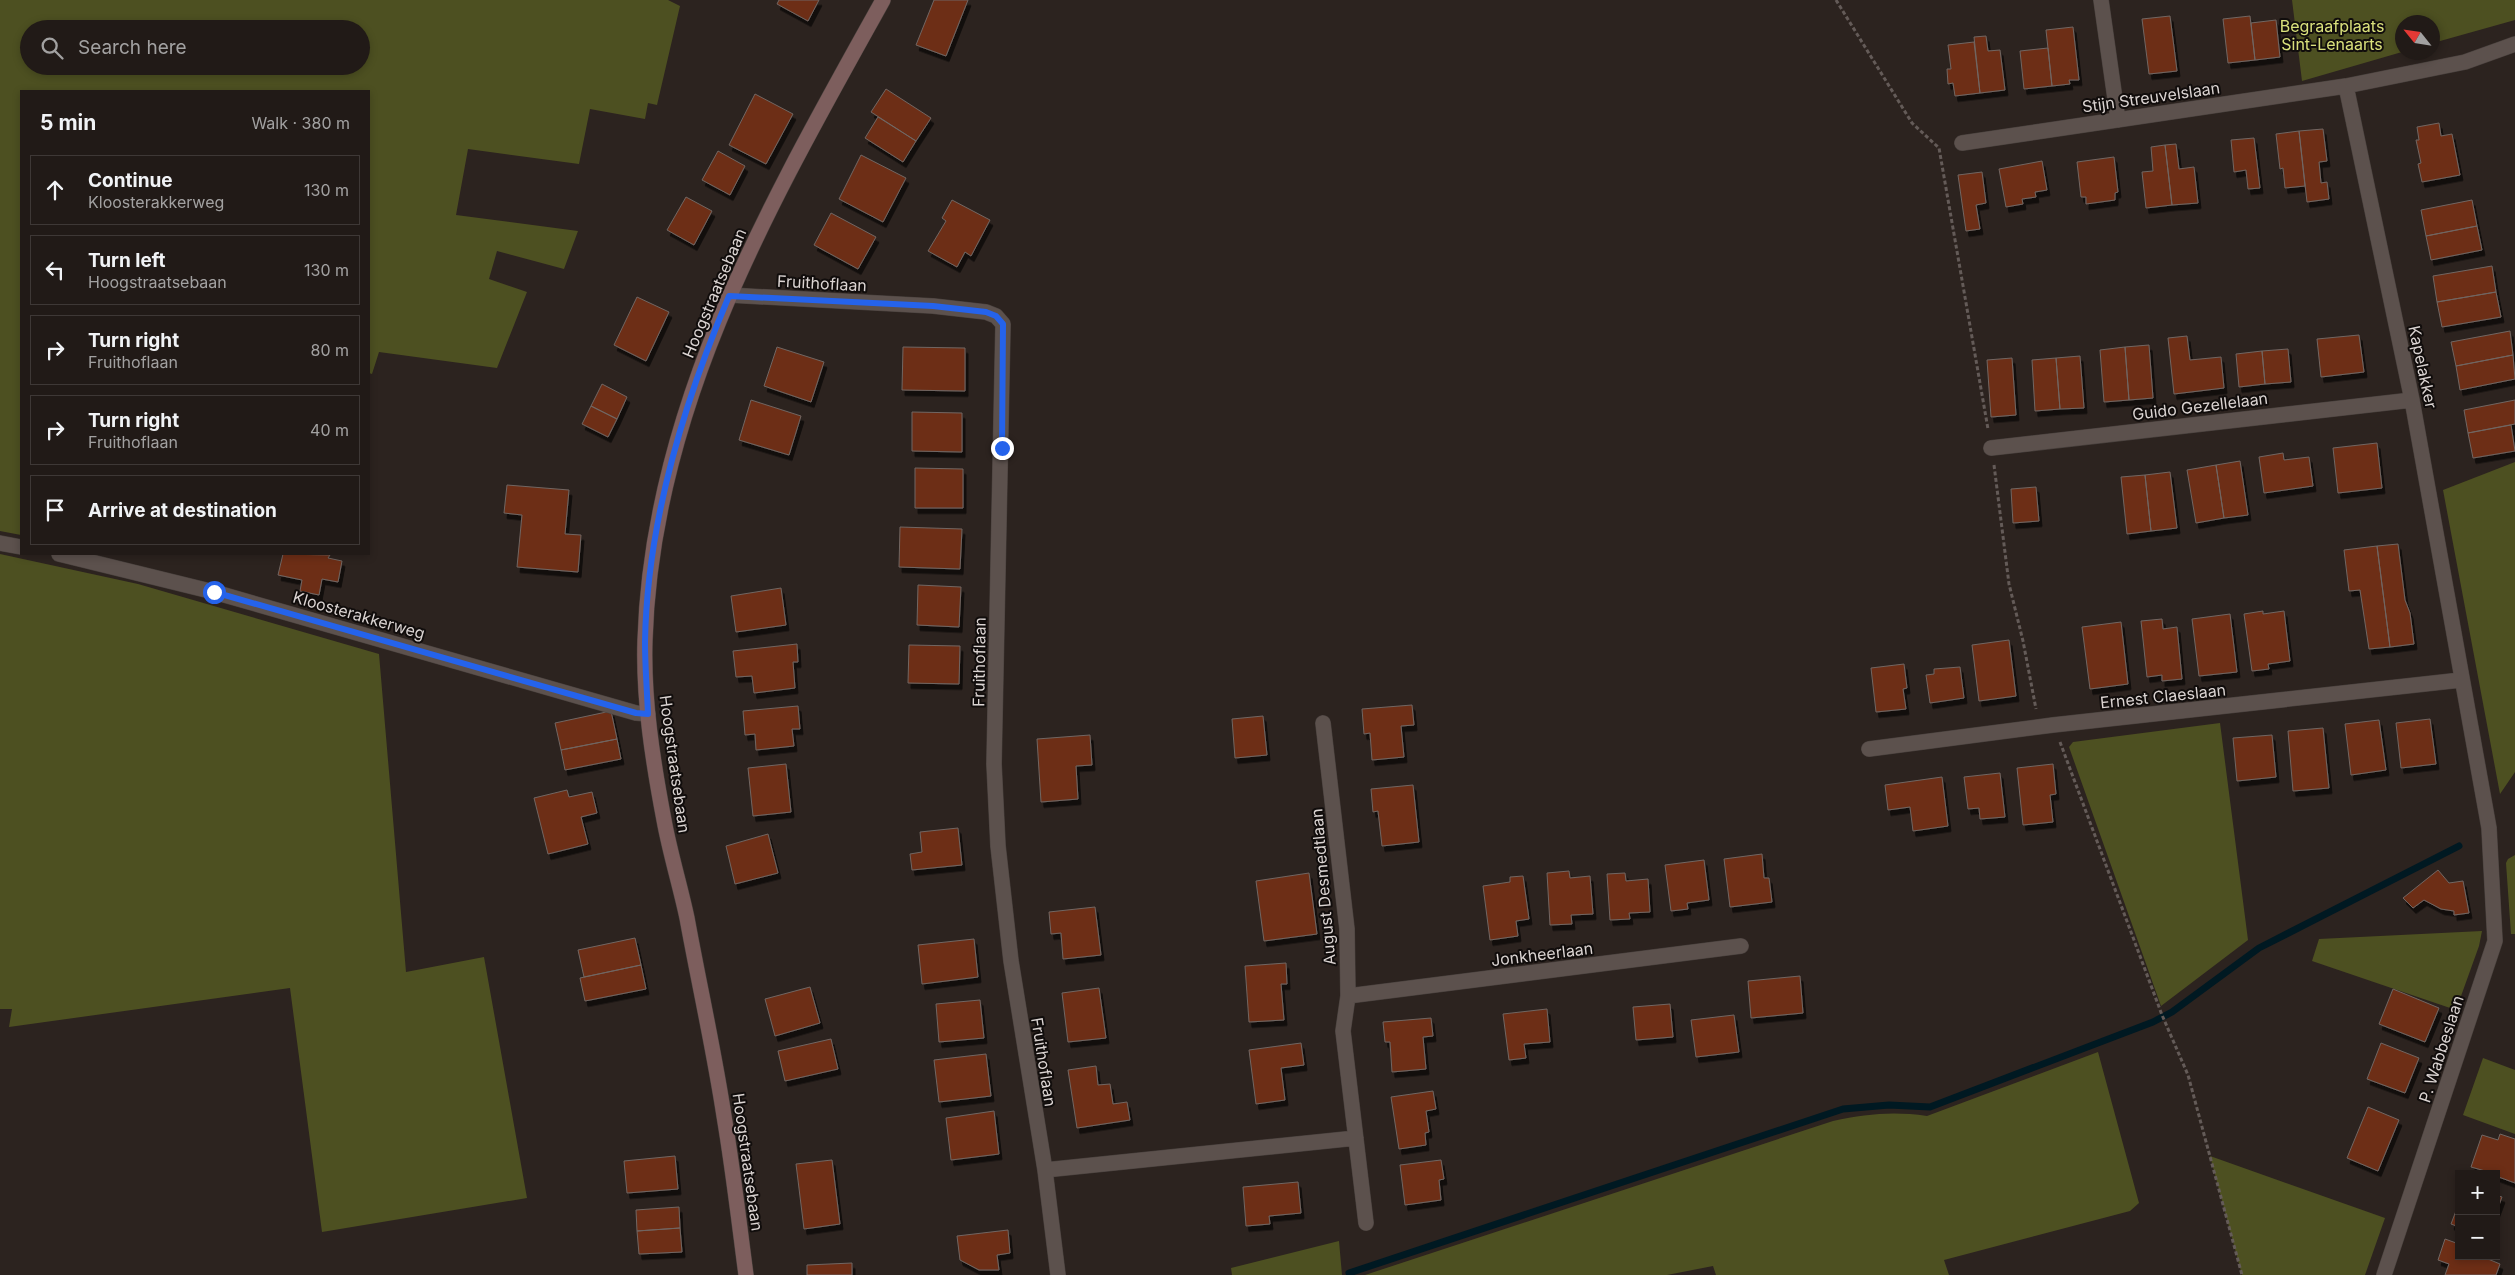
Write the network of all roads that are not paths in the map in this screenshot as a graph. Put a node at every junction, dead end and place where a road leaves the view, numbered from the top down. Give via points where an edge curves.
1 (883, 0) edge
2 (2101, 0) edge
3 (2515, 44) edge
4 (2346, 86) junction
5 (2118, 120) junction
6 (1962, 143) dead end
7 (729, 296) junction
8 (2412, 400) junction
9 (1991, 448) dead end
10 (0, 543) edge
11 (20, 547) edge
12 (62, 555) edge
13 (2461, 680) junction
14 (648, 714) junction
15 (1323, 723) dead end
16 (1869, 749) dead end
17 (2489, 828) joint
18 (1741, 946) dead end
19 (1348, 996) junction
20 (1356, 1138) junction
21 (1045, 1170) junction
22 (1366, 1222) dead end
23 (746, 1275) edge
24 (1058, 1275) edge
25 (2384, 1275) edge

1 - 7 main road, Hoogstraatsebaan via 777,191
2 - 5 street
3 - 4 street via 2465,62
4 - 5 street, Stijn Streuvelslaan
4 - 8 street, Kapelakker
5 - 6 street, Stijn Streuvelslaan
7 - 14 main road, Hoogstraatsebaan via 708,347 672,458 651,575 645,641
7 - 21 street, Fruithoflaan via 933,306 986,312 1003,324 994,764 998,846 1011,961
8 - 9 street, Guido Gezellelaan
8 - 13 street, Kapelakker
10 - 11 street
12 - 14 street, Kloosterakkerweg via 214,592
13 - 16 street, Ernest Claeslaan via 2053,725
13 - 17 street, Kapelakker
14 - 23 main road, Hoogstraatsebaan via 664,820 724,1114
15 - 19 street, August Desmedtlaan via 1347,930
17 - 25 street, P. Wabbeslaan via 2495,941
18 - 19 street, Jonkheerlaan
19 - 20 street, August Desmedtlaan via 1342,1031
20 - 21 street
20 - 22 street, August Desmedtlaan
21 - 24 street, Fruithoflaan

